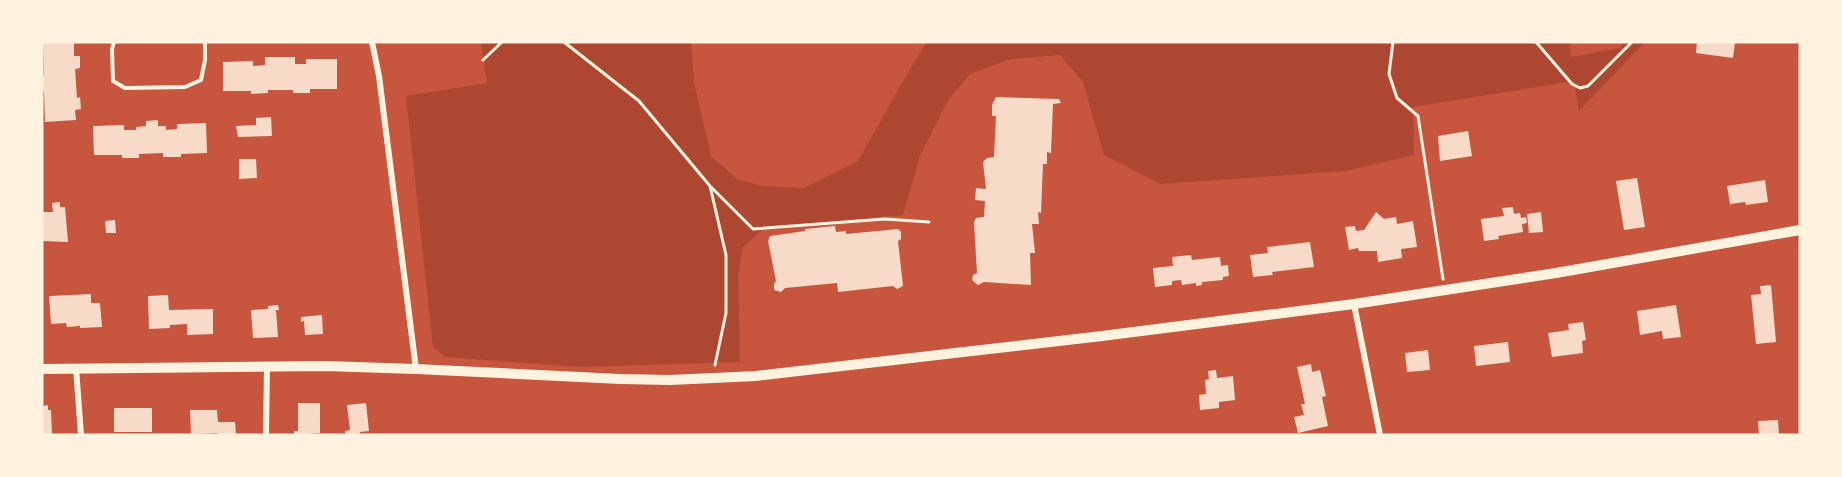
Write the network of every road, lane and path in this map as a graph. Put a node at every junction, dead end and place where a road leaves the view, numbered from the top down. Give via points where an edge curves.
1 (114, 42) edge
2 (205, 42) edge
3 (372, 42) edge
4 (502, 42) edge
5 (564, 42) edge
6 (1393, 42) edge
7 (1536, 42) edge
8 (1632, 42) edge
9 (483, 60) dead end
10 (710, 186) junction
11 (929, 222) dead end
12 (1800, 230) edge
13 (1444, 289) junction
14 (1354, 304) junction
15 (267, 367) junction
16 (76, 368) junction
17 (42, 369) edge
18 (416, 369) junction
19 (712, 379) junction
20 (81, 435) edge
21 (266, 435) edge
22 (1380, 435) edge

1 - 2 lane via 113,81 125,88 185,87 201,80
3 - 18 street
4 - 9 path
5 - 10 path via 639,101
6 - 13 path via 1389,74 1396,98 1418,116
7 - 8 path via 1572,84 1580,88 1588,86
10 - 11 path via 753,229 885,219
10 - 19 path via 726,255 726,313
12 - 13 street
13 - 14 street
14 - 19 street via 837,368
14 - 22 street
15 - 16 street
15 - 18 street
15 - 21 street
16 - 17 street
16 - 20 street
18 - 19 street via 570,378

